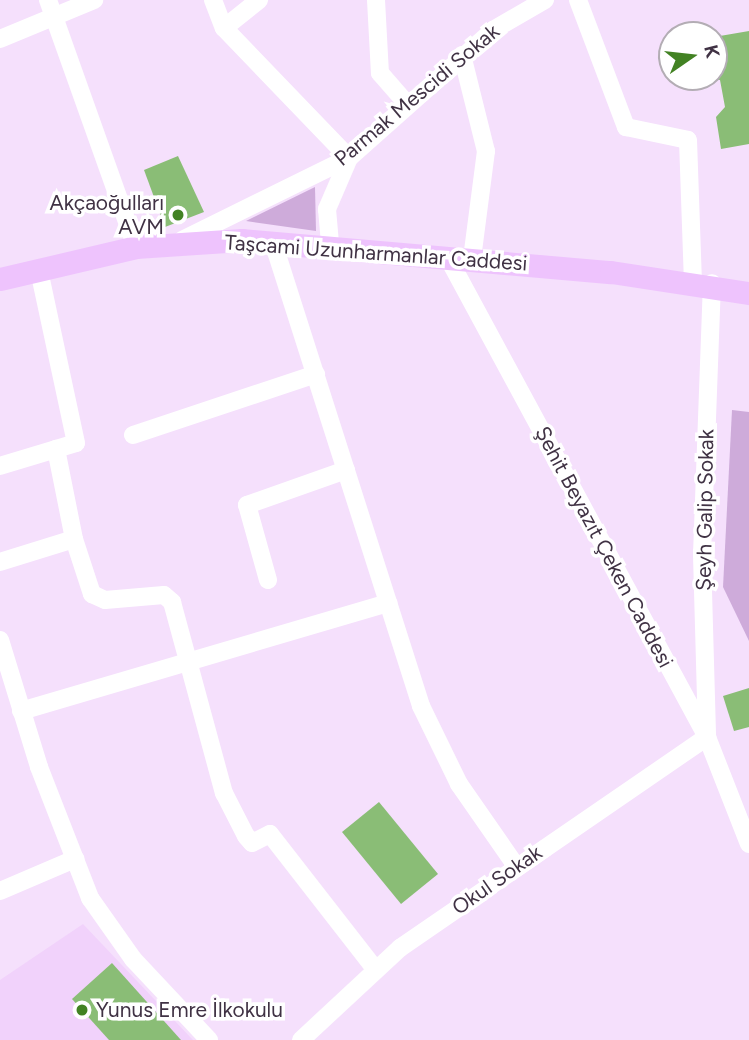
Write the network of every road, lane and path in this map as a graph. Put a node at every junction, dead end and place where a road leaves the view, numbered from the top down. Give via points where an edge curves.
1 (93, 0) edge
2 (213, 0) edge
3 (260, 0) edge
4 (376, 0) edge
5 (545, 0) edge
6 (578, 0) edge
7 (50, 9) edge
8 (223, 28) junction
9 (0, 39) edge
10 (463, 55) junction
11 (407, 104) junction
12 (349, 158) junction
13 (273, 242) junction
14 (176, 243) junction
15 (330, 245) junction
16 (135, 247) junction
17 (447, 256) junction
18 (472, 259) junction
19 (39, 270) junction
20 (749, 276) edge
21 (0, 279) edge
22 (703, 282) junction
23 (749, 293) edge
24 (316, 374) junction
25 (133, 435) dead end
26 (56, 449) junction
27 (0, 466) edge
28 (346, 470) junction
29 (74, 539) junction
30 (0, 562) edge
31 (268, 580) dead end
32 (388, 603) junction
33 (0, 640) edge
34 (189, 664) junction
35 (21, 711) junction
36 (707, 737) junction
37 (749, 844) edge
38 (75, 859) junction
39 (516, 866) junction
40 (0, 891) edge
41 (376, 970) junction
42 (209, 1040) edge
43 (301, 1040) edge

1 - 7 street
2 - 8 street
3 - 8 street
4 - 11 street via 380,72
5 - 10 street, Parmak Mescidi Sokak
6 - 22 street, Şeyh Galip Sokak via 626,128 688,140
7 - 9 street
7 - 16 street
8 - 12 street
10 - 11 street, Parmak Mescidi Sokak
10 - 18 street via 486,150
11 - 12 street, Parmak Mescidi Sokak
12 - 14 street, Parmak Mescidi Sokak
12 - 15 street via 327,209
13 - 14 main road, Taşcami Uzunharmanlar Caddesi
13 - 15 main road, Taşcami Uzunharmanlar Caddesi
13 - 24 street
14 - 16 main road, Taşcami Uzunharmanlar Caddesi
15 - 17 main road, Taşcami Uzunharmanlar Caddesi
16 - 19 main road, Taşcami Uzunharmanlar Caddesi
17 - 18 main road, Taşcami Uzunharmanlar Caddesi
17 - 36 street, Şehit Beyazıt Çeken Caddesi
18 - 22 main road, Taşcami Uzunharmanlar Caddesi
19 - 21 main road, Taşcami Uzunharmanlar Caddesi
19 - 26 street via 76,443
20 - 22 main road, Taşcami Uzunharmanlar Caddesi
22 - 23 main road, Taşcami Uzunharmanlar Caddesi
22 - 36 street, Şeyh Galip Sokak
24 - 25 street
24 - 28 street
26 - 27 street
26 - 29 street
28 - 31 street via 247,505
28 - 32 street
29 - 30 street
29 - 34 street via 92,594 105,600 163,595 172,602
32 - 34 street
32 - 39 street via 421,706 458,784
33 - 35 street
34 - 35 street
34 - 41 street via 223,793 246,836 252,843 270,834
35 - 38 street
36 - 37 street, Şehit Beyazıt Çeken Caddesi
36 - 39 street, Okul Sokak
38 - 40 street
38 - 42 street via 90,898 133,959
39 - 41 street, Okul Sokak
41 - 43 street, Okul Sokak

